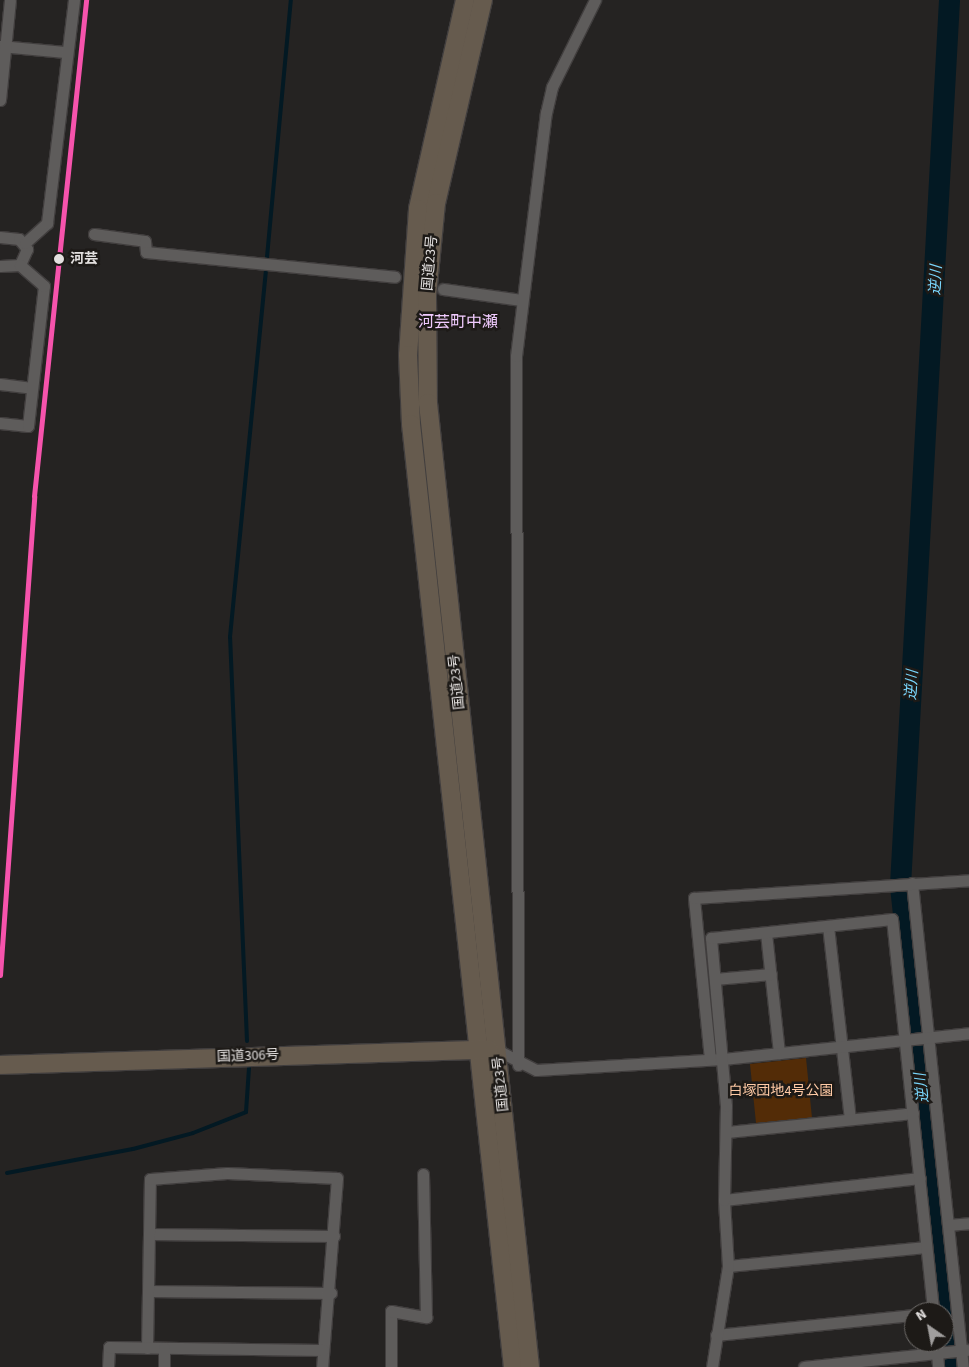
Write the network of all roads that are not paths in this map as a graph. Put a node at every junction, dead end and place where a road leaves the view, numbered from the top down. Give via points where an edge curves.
1 (10, 0) edge
2 (74, 0) edge
3 (465, 0) edge
4 (484, 0) edge
5 (595, 0) edge
6 (3, 46) edge
7 (66, 52) junction
8 (0, 100) edge
9 (94, 234) dead end
10 (0, 237) edge
11 (24, 243) junction
12 (20, 265) junction
13 (0, 266) edge
14 (395, 277) dead end
15 (443, 289) dead end
16 (521, 300) junction
17 (0, 384) edge
18 (32, 388) junction
19 (0, 423) edge
20 (969, 880) edge
21 (905, 883) junction
22 (828, 926) junction
23 (766, 933) junction
24 (771, 974) junction
25 (715, 979) junction
26 (969, 1033) edge
27 (927, 1038) junction
28 (907, 1040) junction
29 (842, 1046) junction
30 (478, 1050) junction
31 (497, 1050) junction
32 (779, 1053) junction
33 (723, 1058) junction
34 (710, 1059) junction
35 (0, 1065) edge
36 (518, 1065) junction
37 (913, 1113) junction
38 (850, 1119) junction
39 (727, 1132) junction
40 (423, 1174) dead end
41 (920, 1178) junction
42 (724, 1200) junction
43 (969, 1223) edge
44 (948, 1225) junction
45 (149, 1234) junction
46 (334, 1236) junction
47 (926, 1247) junction
48 (728, 1266) junction
49 (148, 1291) junction
50 (331, 1293) junction
51 (932, 1302) edge
52 (904, 1316) edge
53 (716, 1335) junction
54 (147, 1348) junction
55 (164, 1348) junction
56 (323, 1350) junction
57 (963, 1350) edge
58 (925, 1352) edge
59 (938, 1352) edge
60 (876, 1363) edge
61 (108, 1367) edge
62 (164, 1367) edge
63 (322, 1367) edge
64 (391, 1367) edge
65 (513, 1367) edge
66 (530, 1367) edge
67 (712, 1367) edge
68 (810, 1367) edge
69 (938, 1367) edge
70 (963, 1367) edge

1 - 6 street
2 - 7 street
3 - 30 highway, 国道23号 via 418,209 408,355 411,424
4 - 31 highway, 国道23号 via 436,203 427,295 428,393
5 - 16 street via 552,87
6 - 7 street
6 - 8 street
7 - 11 street via 47,223
9 - 14 street via 145,241 146,252
10 - 11 street
11 - 12 street via 26,256
12 - 13 street
12 - 18 street via 44,286
15 - 16 street
16 - 36 street via 514,415
17 - 18 street
18 - 19 street via 28,426
20 - 21 street
21 - 27 street
21 - 34 street via 694,898
22 - 23 street
22 - 28 street via 892,918
22 - 29 street
23 - 24 street
23 - 25 street via 711,938
24 - 25 street
24 - 32 street
25 - 33 street
26 - 27 street
27 - 28 street
27 - 44 street
28 - 29 street
28 - 37 street
29 - 32 street
29 - 38 street
30 - 31 highway, 国道306号
30 - 35 highway, 国道306号
30 - 65 highway, 国道23号
31 - 36 street
31 - 66 highway, 国道23号
32 - 33 street
33 - 34 street
33 - 39 street
34 - 36 street via 536,1070
37 - 38 street
37 - 41 street
38 - 39 street
39 - 42 street
40 - 64 street via 426,1317 391,1311
41 - 42 street
41 - 47 street
42 - 48 street
43 - 44 street
44 - 57 street
45 - 46 street
45 - 46 street via 150,1179 227,1173 337,1178
45 - 49 street
46 - 50 street
47 - 48 street
47 - 51 street
48 - 53 street
49 - 50 street
49 - 54 street
50 - 56 street
52 - 53 street
53 - 67 street
54 - 55 street
54 - 61 street via 109,1347
55 - 56 street
55 - 62 street
56 - 63 street
57 - 70 street
58 - 60 street
59 - 69 street
60 - 68 street

